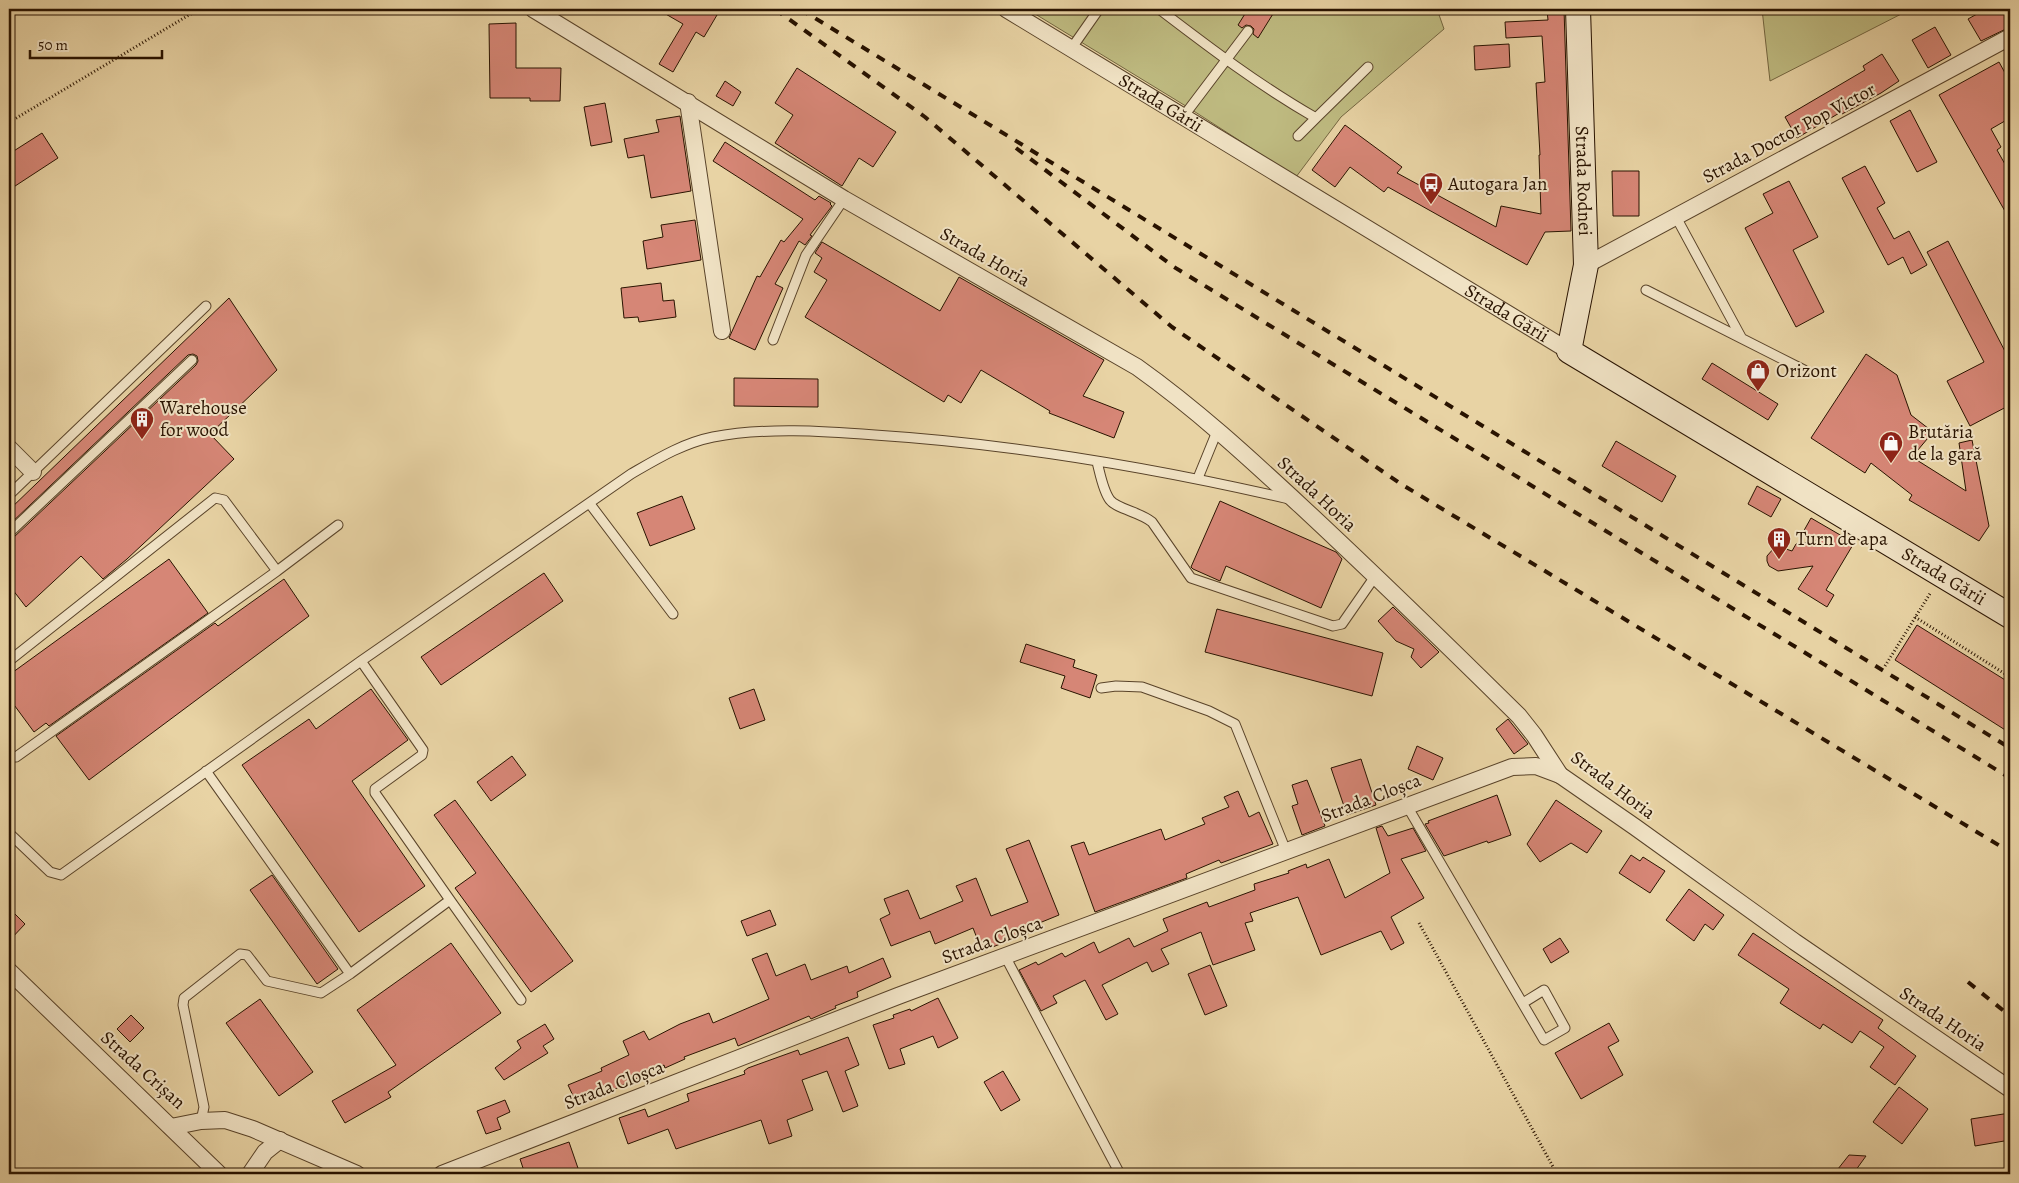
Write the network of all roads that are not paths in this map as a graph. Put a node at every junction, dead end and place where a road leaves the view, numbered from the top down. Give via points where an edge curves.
1 (533, 9) edge
2 (1006, 9) edge
3 (1099, 9) edge
4 (1159, 9) edge
5 (1578, 9) edge
6 (1248, 31) dead end
7 (2010, 37) edge
8 (1071, 49) junction
9 (1226, 61) junction
10 (1368, 66) dead end
11 (688, 102) junction
12 (1183, 117) junction
13 (1316, 118) junction
14 (1298, 136) dead end
15 (844, 199) junction
16 (1676, 217) junction
17 (1586, 265) junction
18 (1646, 290) dead end
19 (206, 306) dead end
20 (722, 331) dead end
21 (1741, 338) junction
22 (773, 340) dead end
23 (1568, 351) junction
24 (192, 360) dead end
25 (1804, 370) dead end
26 (1218, 429) junction
27 (9, 448) edge
28 (1097, 462) junction
29 (34, 472) junction
30 (1198, 478) junction
31 (9, 495) edge
32 (1295, 500) junction
33 (590, 504) junction
34 (338, 525) dead end
35 (9, 533) edge
36 (277, 571) junction
37 (1376, 575) junction
38 (673, 614) dead end
39 (2010, 616) edge
40 (9, 661) edge
41 (361, 661) junction
42 (1101, 688) dead end
43 (9, 756) edge
44 (206, 771) junction
45 (1560, 775) junction
46 (1407, 806) junction
47 (9, 833) edge
48 (1286, 851) junction
49 (450, 900) junction
50 (1005, 956) junction
51 (9, 972) edge
52 (350, 974) junction
53 (521, 1000) dead end
54 (1523, 1003) junction
55 (2010, 1089) edge
56 (201, 1121) junction
57 (171, 1128) junction
58 (280, 1140) junction
59 (218, 1174) edge
60 (250, 1174) edge
61 (357, 1174) edge
62 (442, 1174) edge
63 (1120, 1174) edge

1 - 11 street, Strada Horia
2 - 8 street, Strada Gării
3 - 8 lane
4 - 9 lane
5 - 17 street, Strada Rodnei
6 - 9 lane
7 - 16 street, Strada Doctor Pop Victor
8 - 12 street, Strada Gării
9 - 12 lane
9 - 13 lane
10 - 13 lane
11 - 15 street, Strada Horia
11 - 20 street
12 - 23 street, Strada Gării
13 - 14 lane
15 - 22 lane via 806,255
15 - 26 street, Strada Horia via 1137,367
16 - 17 street, Strada Doctor Pop Victor
16 - 21 lane
17 - 23 street, Strada Rodnei
18 - 21 lane
19 - 29 lane
21 - 25 lane
23 - 39 street, Strada Gării
24 - 35 lane
26 - 30 lane
26 - 32 street, Strada Horia
27 - 29 street
28 - 30 lane
28 - 33 lane via 937,438 774,430 713,437 672,450 631,474
28 - 37 lane via 1108,498 1152,522 1191,578 1333,626 1342,624
29 - 31 lane
30 - 32 lane
32 - 37 street, Strada Horia
33 - 38 lane
33 - 41 lane
34 - 36 lane
36 - 40 lane via 224,500 215,498
36 - 43 lane via 16,757
37 - 45 street, Strada Horia via 1519,716
41 - 44 lane
41 - 49 lane via 424,750 422,755 375,789 375,793
42 - 48 lane via 1142,687 1235,724
44 - 47 lane via 61,874 50,872
44 - 52 lane
45 - 46 street, Strada Cloșca via 1536,766 1512,767
45 - 55 street, Strada Horia
46 - 48 street, Strada Cloșca
46 - 54 lane
48 - 50 street, Strada Cloșca
49 - 52 lane
49 - 53 lane
50 - 62 street, Strada Cloșca
50 - 63 lane
51 - 57 street, Strada Crișan
52 - 56 lane via 321,993 267,981 247,955 240,954 184,998 182,1005 204,1107
54 - 54 lane via 1544,1040 1565,1028 1544,990
56 - 57 street, Strada Crișan
56 - 58 street, Strada Crișan via 225,1120
57 - 59 street
58 - 60 street via 265,1152
58 - 61 street, Strada Crișan

